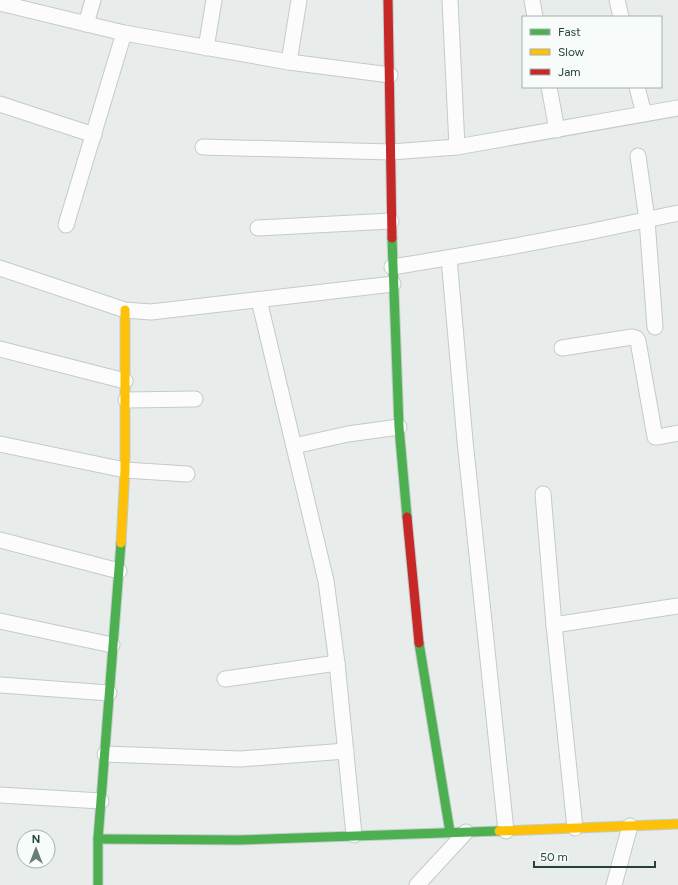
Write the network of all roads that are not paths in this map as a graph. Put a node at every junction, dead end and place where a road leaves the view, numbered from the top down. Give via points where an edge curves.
1 (93, 0) edge
2 (214, 0) edge
3 (299, 0) edge
4 (388, 0) edge
5 (450, 0) edge
6 (532, 0) edge
7 (618, 0) edge
8 (0, 3) edge
9 (535, 16) edge
10 (621, 16) edge
11 (86, 24) junction
12 (124, 33) junction
13 (206, 48) junction
14 (288, 62) junction
15 (390, 75) junction
16 (549, 88) edge
17 (638, 88) edge
18 (0, 104) edge
19 (678, 108) edge
20 (644, 114) junction
21 (557, 130) junction
22 (94, 134) junction
23 (202, 148) dead end
24 (457, 148) junction
25 (391, 152) junction
26 (638, 156) dead end
27 (678, 213) edge
28 (647, 220) junction
29 (391, 221) junction
30 (66, 225) dead end
31 (258, 228) dead end
32 (449, 258) junction
33 (392, 267) junction
34 (0, 268) edge
35 (393, 284) junction
36 (259, 300) junction
37 (125, 310) junction
38 (655, 327) dead end
39 (0, 348) edge
40 (562, 348) dead end
41 (126, 382) junction
42 (195, 399) dead end
43 (126, 400) junction
44 (399, 427) junction
45 (678, 432) edge
46 (0, 444) edge
47 (294, 446) junction
48 (125, 470) junction
49 (187, 474) dead end
50 (543, 494) dead end
51 (0, 540) edge
52 (119, 571) junction
53 (678, 606) edge
54 (0, 621) edge
55 (554, 625) junction
56 (112, 645) junction
57 (337, 663) junction
58 (225, 679) dead end
59 (0, 685) edge
60 (109, 693) junction
61 (346, 751) junction
62 (104, 754) junction
63 (0, 795) edge
64 (101, 801) junction
65 (678, 824) edge
66 (630, 826) junction
67 (575, 828) junction
68 (506, 831) junction
69 (450, 832) junction
70 (466, 832) junction
71 (354, 835) junction
72 (98, 839) junction
73 (98, 885) edge
74 (417, 885) edge
75 (614, 885) edge

1 - 11 street
2 - 13 street
3 - 14 street
4 - 15 street
5 - 24 street
6 - 9 street
7 - 10 street
8 - 11 street
11 - 12 street
12 - 13 street
12 - 22 street
13 - 14 street
14 - 15 street
15 - 25 street
16 - 21 street
17 - 20 street
18 - 22 street
19 - 20 street
20 - 21 street
21 - 24 street
22 - 30 street
23 - 25 street
24 - 25 street
25 - 29 street
26 - 28 street
27 - 28 street
28 - 32 street
28 - 38 street
29 - 31 street
29 - 33 street
32 - 33 street
32 - 68 street
33 - 35 street
34 - 37 street
35 - 36 street
35 - 44 street
36 - 37 street via 151,312
36 - 47 street
37 - 41 street
39 - 41 street
40 - 45 street via 636,338 655,437
41 - 43 street
42 - 43 street
43 - 48 street
44 - 47 street via 348,434
44 - 69 street via 419,642
46 - 48 street
47 - 57 street via 326,581
48 - 49 street
48 - 52 street
50 - 55 street
51 - 52 street
52 - 56 street
53 - 55 street
54 - 56 street
55 - 67 street
56 - 60 street
57 - 58 street
57 - 61 street
59 - 60 street
60 - 62 street
61 - 62 street via 240,759
61 - 71 street
62 - 64 street
63 - 64 street
64 - 72 street
65 - 66 street
66 - 67 street
66 - 75 street
67 - 68 street
68 - 70 street
69 - 70 street
69 - 71 street
70 - 74 street
71 - 72 street via 239,840
72 - 73 street

